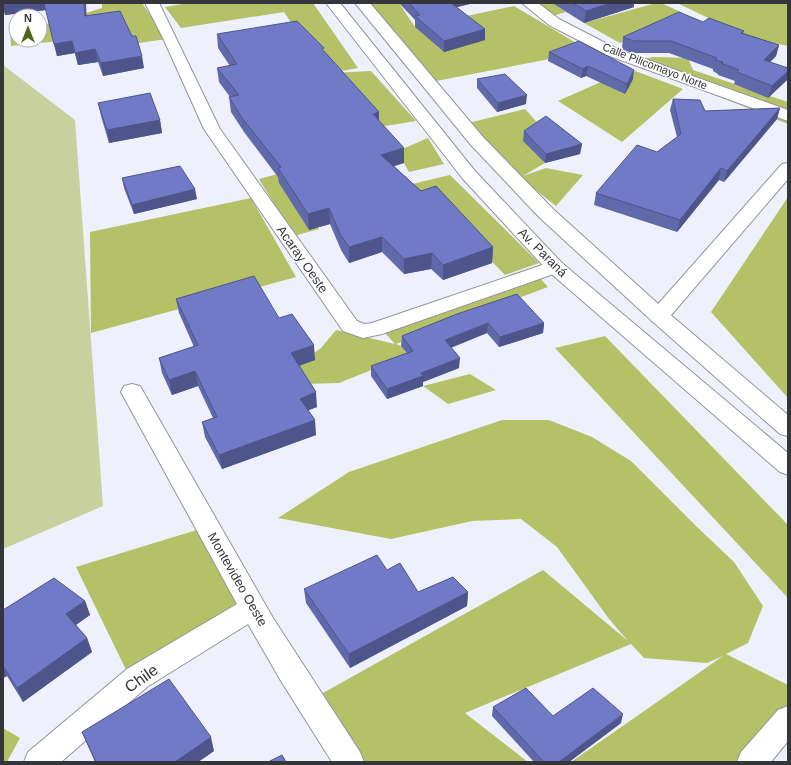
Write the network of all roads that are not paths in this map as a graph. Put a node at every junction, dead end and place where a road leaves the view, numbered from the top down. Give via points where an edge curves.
1 (152, 3) edge
2 (333, 3) edge
3 (362, 3) edge
4 (529, 3) edge
5 (439, 95) junction
6 (411, 102) junction
7 (788, 116) edge
8 (788, 168) edge
9 (555, 267) junction
10 (659, 316) junction
11 (132, 392) dead end
12 (788, 428) edge
13 (788, 466) edge
14 (254, 607) junction
15 (788, 719) edge
16 (40, 762) edge
17 (349, 762) edge
18 (752, 762) edge

1 - 9 street, Acaray Oeste via 212,129 350,326 363,331 375,329
2 - 6 street, Av. Paraná
3 - 5 street
4 - 7 street, Calle Pilicomayo Norte via 554,22 612,52
5 - 6 street
5 - 10 street via 477,141 546,213
6 - 9 street, Av. Paraná via 469,175
8 - 10 street
9 - 13 street, Av. Paraná
10 - 12 street
11 - 14 street, Montevideo Oeste
14 - 16 street, Chile via 137,678
14 - 17 street, Montevideo Oeste via 311,706
15 - 18 street

